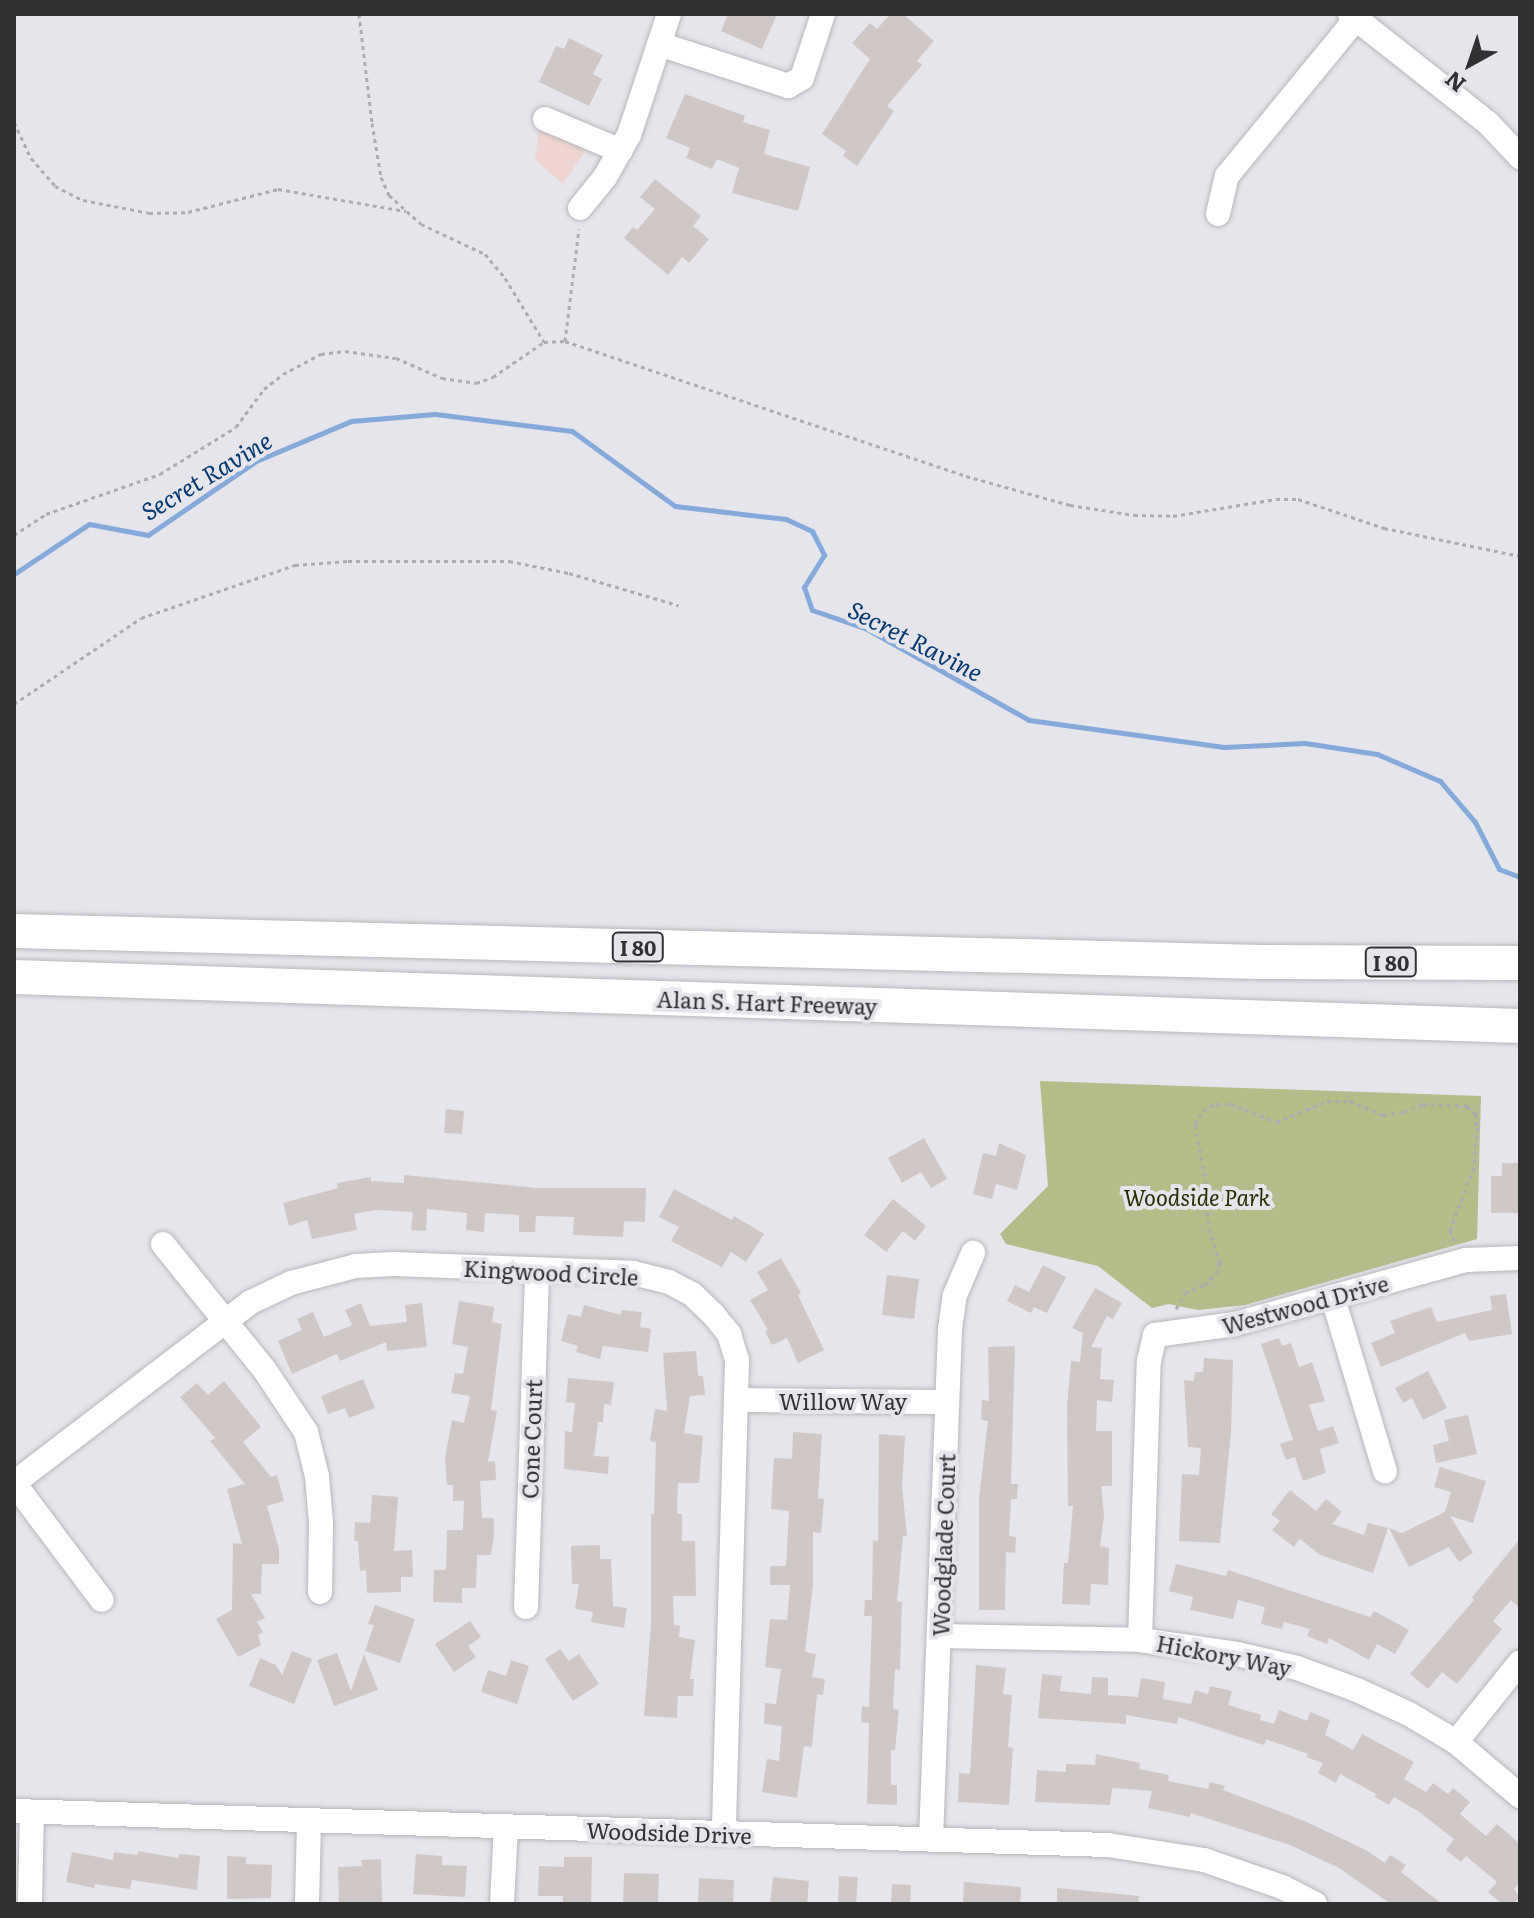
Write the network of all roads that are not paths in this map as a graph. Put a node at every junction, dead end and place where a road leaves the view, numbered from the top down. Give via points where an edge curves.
1 (669, 14) edge
2 (823, 14) edge
3 (1355, 16) edge
4 (659, 44) junction
5 (545, 119) dead end
6 (621, 151) junction
7 (1520, 157) edge
8 (580, 208) road end
9 (1218, 214) dead end
10 (14, 931) edge
11 (1520, 963) edge
12 (14, 977) edge
13 (1520, 1026) edge
14 (163, 1244) dead end
15 (973, 1253) dead end
16 (1520, 1258) edge
17 (537, 1270) junction
18 (1333, 1298) junction
19 (225, 1321) junction
20 (739, 1400) junction
21 (947, 1402) junction
22 (1385, 1471) dead end
23 (14, 1483) edge
24 (320, 1592) dead end
25 (102, 1600) dead end
26 (526, 1607) dead end
27 (939, 1636) junction
28 (1140, 1640) junction
29 (1520, 1662) edge
30 (1456, 1742) junction
31 (1520, 1796) edge
32 (23, 1812) edge
33 (309, 1821) junction
34 (506, 1826) junction
35 (724, 1834) junction
36 (931, 1840) junction
37 (30, 1904) edge
38 (307, 1904) edge
39 (502, 1904) edge
40 (1315, 1904) edge

1 - 4 street
2 - 4 street via 802,78 788,86
3 - 7 street via 1488,123
3 - 9 street via 1227,176
4 - 6 street
5 - 6 street
6 - 8 street
10 - 11 highway, I 80 via 1246,962
12 - 13 highway, Alan S. Hart Freeway
14 - 19 street
15 - 21 street, Woodglade Court via 955,1295
16 - 18 street, Westwood Drive via 1466,1260
17 - 19 street, Kingwood Circle via 356,1266 291,1283
17 - 20 street, Kingwood Circle via 633,1273 692,1294 729,1334 737,1360
17 - 26 street, Cone Court
18 - 22 street
18 - 28 street, Westwood Drive via 1235,1324 1155,1335 1149,1361
19 - 23 street, Kingwood Circle
19 - 24 street via 306,1432 320,1507
20 - 21 street, Willow Way
20 - 35 street, Kingwood Circle
21 - 27 street, Woodglade Court
23 - 25 street
27 - 28 street, Hickory Way
27 - 36 street, Woodglade Court
28 - 30 street, Hickory Way via 1297,1668 1370,1696
29 - 30 street
30 - 31 street, Hickory Way
32 - 33 street, Woodside Drive
32 - 37 street
33 - 34 street, Woodside Drive
33 - 38 street
34 - 35 street, Woodside Drive
34 - 39 street
35 - 36 street, Woodside Drive
36 - 40 street, Woodside Drive via 1155,1850 1243,1872

